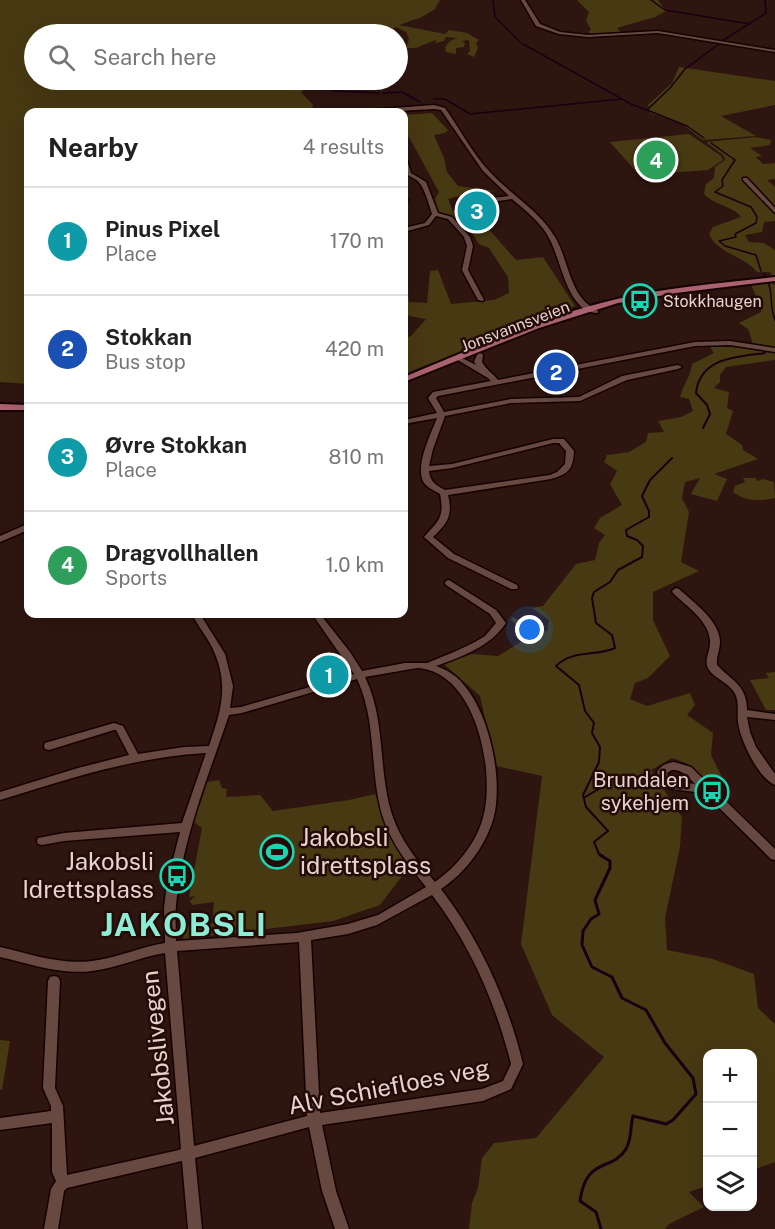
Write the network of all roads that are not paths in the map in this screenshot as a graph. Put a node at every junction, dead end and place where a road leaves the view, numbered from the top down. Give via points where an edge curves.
1 (523, 0) edge
2 (775, 51) edge
3 (408, 108) edge
4 (408, 171) edge
5 (745, 179) dead end
6 (513, 196) junction
7 (461, 208) dead end
8 (775, 211) edge
9 (435, 214) junction
10 (408, 229) edge
11 (775, 279) edge
12 (481, 300) dead end
13 (593, 310) junction
14 (775, 350) edge
15 (480, 355) junction
16 (461, 360) junction
17 (678, 367) dead end
18 (483, 371) junction
19 (408, 380) edge
20 (495, 381) junction
21 (0, 407) edge
22 (24, 408) edge
23 (442, 415) junction
24 (408, 422) edge
25 (424, 469) junction
26 (444, 492) junction
27 (24, 529) edge
28 (0, 539) edge
29 (448, 583) dead end
30 (514, 587) dead end
31 (676, 591) dead end
32 (199, 618) edge
33 (319, 618) edge
34 (428, 666) junction
35 (360, 675) junction
36 (225, 712) junction
37 (743, 713) junction
38 (775, 717) edge
39 (49, 746) dead end
40 (212, 750) junction
41 (135, 757) junction
42 (775, 781) edge
43 (706, 789) dead end
44 (0, 796) edge
45 (186, 827) junction
46 (42, 841) dead end
47 (775, 856) edge
48 (434, 888) junction
49 (305, 937) junction
50 (170, 947) junction
51 (0, 952) edge
52 (54, 981) dead end
53 (58, 1116) junction
54 (314, 1120) junction
55 (0, 1124) edge
56 (189, 1153) junction
57 (63, 1182) junction
58 (51, 1229) edge
59 (195, 1229) edge
60 (342, 1229) edge

1 - 2 street via 538,25 558,33 662,33
3 - 6 street via 442,108 485,170
4 - 9 street via 423,182
5 - 8 street
6 - 7 street
6 - 13 street via 552,237 570,284
9 - 10 street via 427,224
9 - 12 street via 450,218 467,237 470,246 465,270
11 - 13 main road, Jonsvannsveien via 639,298
13 - 15 main road, Jonsvannsveien
13 - 16 main road, Jonsvannsveien
14 - 20 street via 703,343
15 - 16 main road, Jonsvannsveien
15 - 18 street via 478,362
16 - 18 street
16 - 19 main road, Jonsvannsveien
16 - 20 street
17 - 23 street via 625,378 580,399 511,401
18 - 20 street
20 - 23 street via 434,395
21 - 22 main road
23 - 24 street
23 - 25 street
25 - 26 street via 428,484
25 - 26 street via 452,466 553,441 561,441 570,451 569,465 560,474
26 - 30 street via 448,509 444,522 428,537 450,556
27 - 28 street
29 - 34 street via 493,612 501,624 476,645
31 - 37 street via 712,633 715,640 711,663 738,690
32 - 36 street, Jakobslivegen via 213,638 226,670
33 - 35 street, Alv Schiefloes veg
34 - 35 street
34 - 48 street via 463,689 475,706 488,761 491,802 480,838 458,869
35 - 36 street
35 - 48 street, Alv Schiefloes veg via 370,700 390,824 401,846
36 - 40 street, Jakobslivegen
37 - 38 street
37 - 42 street via 742,723 750,744
39 - 41 street via 114,726 120,728
40 - 41 street
40 - 45 street, Jakobslivegen
41 - 44 street
43 - 47 street
45 - 46 street
45 - 50 street, Jakobslivegen via 173,884
48 - 49 street via 374,922
48 - 54 street, Alv Schiefloes veg via 470,945 512,1041 517,1064 507,1085 483,1095
49 - 50 street
49 - 54 street
50 - 51 street via 81,967
50 - 56 street, Jakobslivegen
52 - 53 street via 49,1088
53 - 55 street
53 - 57 street via 59,1172
54 - 56 street, Alv Schiefloes veg
54 - 60 street via 329,1191
56 - 57 street, Alv Schiefloes veg
56 - 59 street, Jakobslivegen
57 - 58 street via 58,1189

